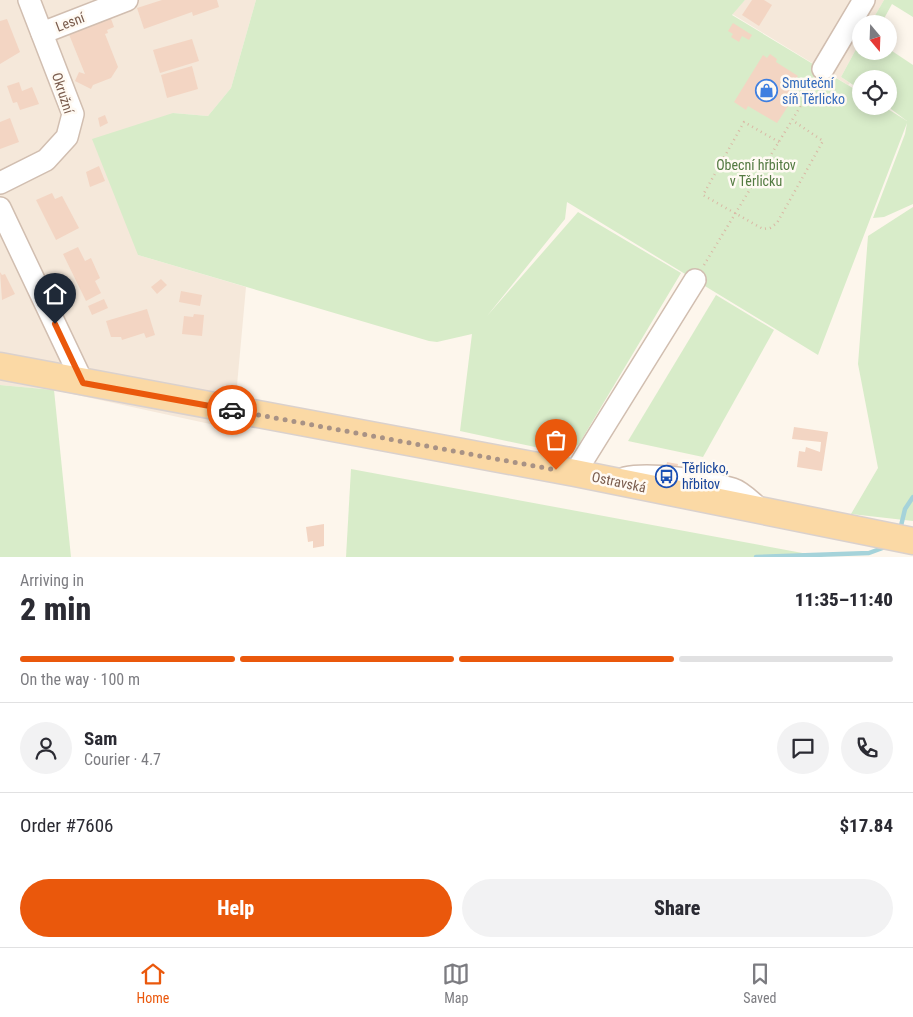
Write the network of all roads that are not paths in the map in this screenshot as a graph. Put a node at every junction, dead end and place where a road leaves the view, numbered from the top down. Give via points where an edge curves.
1 (29, 0) edge
2 (127, 0) edge
3 (864, 0) edge
4 (42, 32) junction
5 (822, 70) road end
6 (0, 184) edge
7 (0, 208) edge
8 (695, 280) road end
9 (0, 366) edge
10 (83, 383) junction
11 (576, 473) junction
12 (913, 541) edge

1 - 4 street, Okružní
2 - 4 street, Lesní
3 - 5 street
4 - 6 street, Okružní via 73,114 67,137 46,160
7 - 10 street
8 - 11 street
9 - 10 main road, Ostravská
10 - 11 main road, Ostravská
11 - 12 main road, Ostravská

